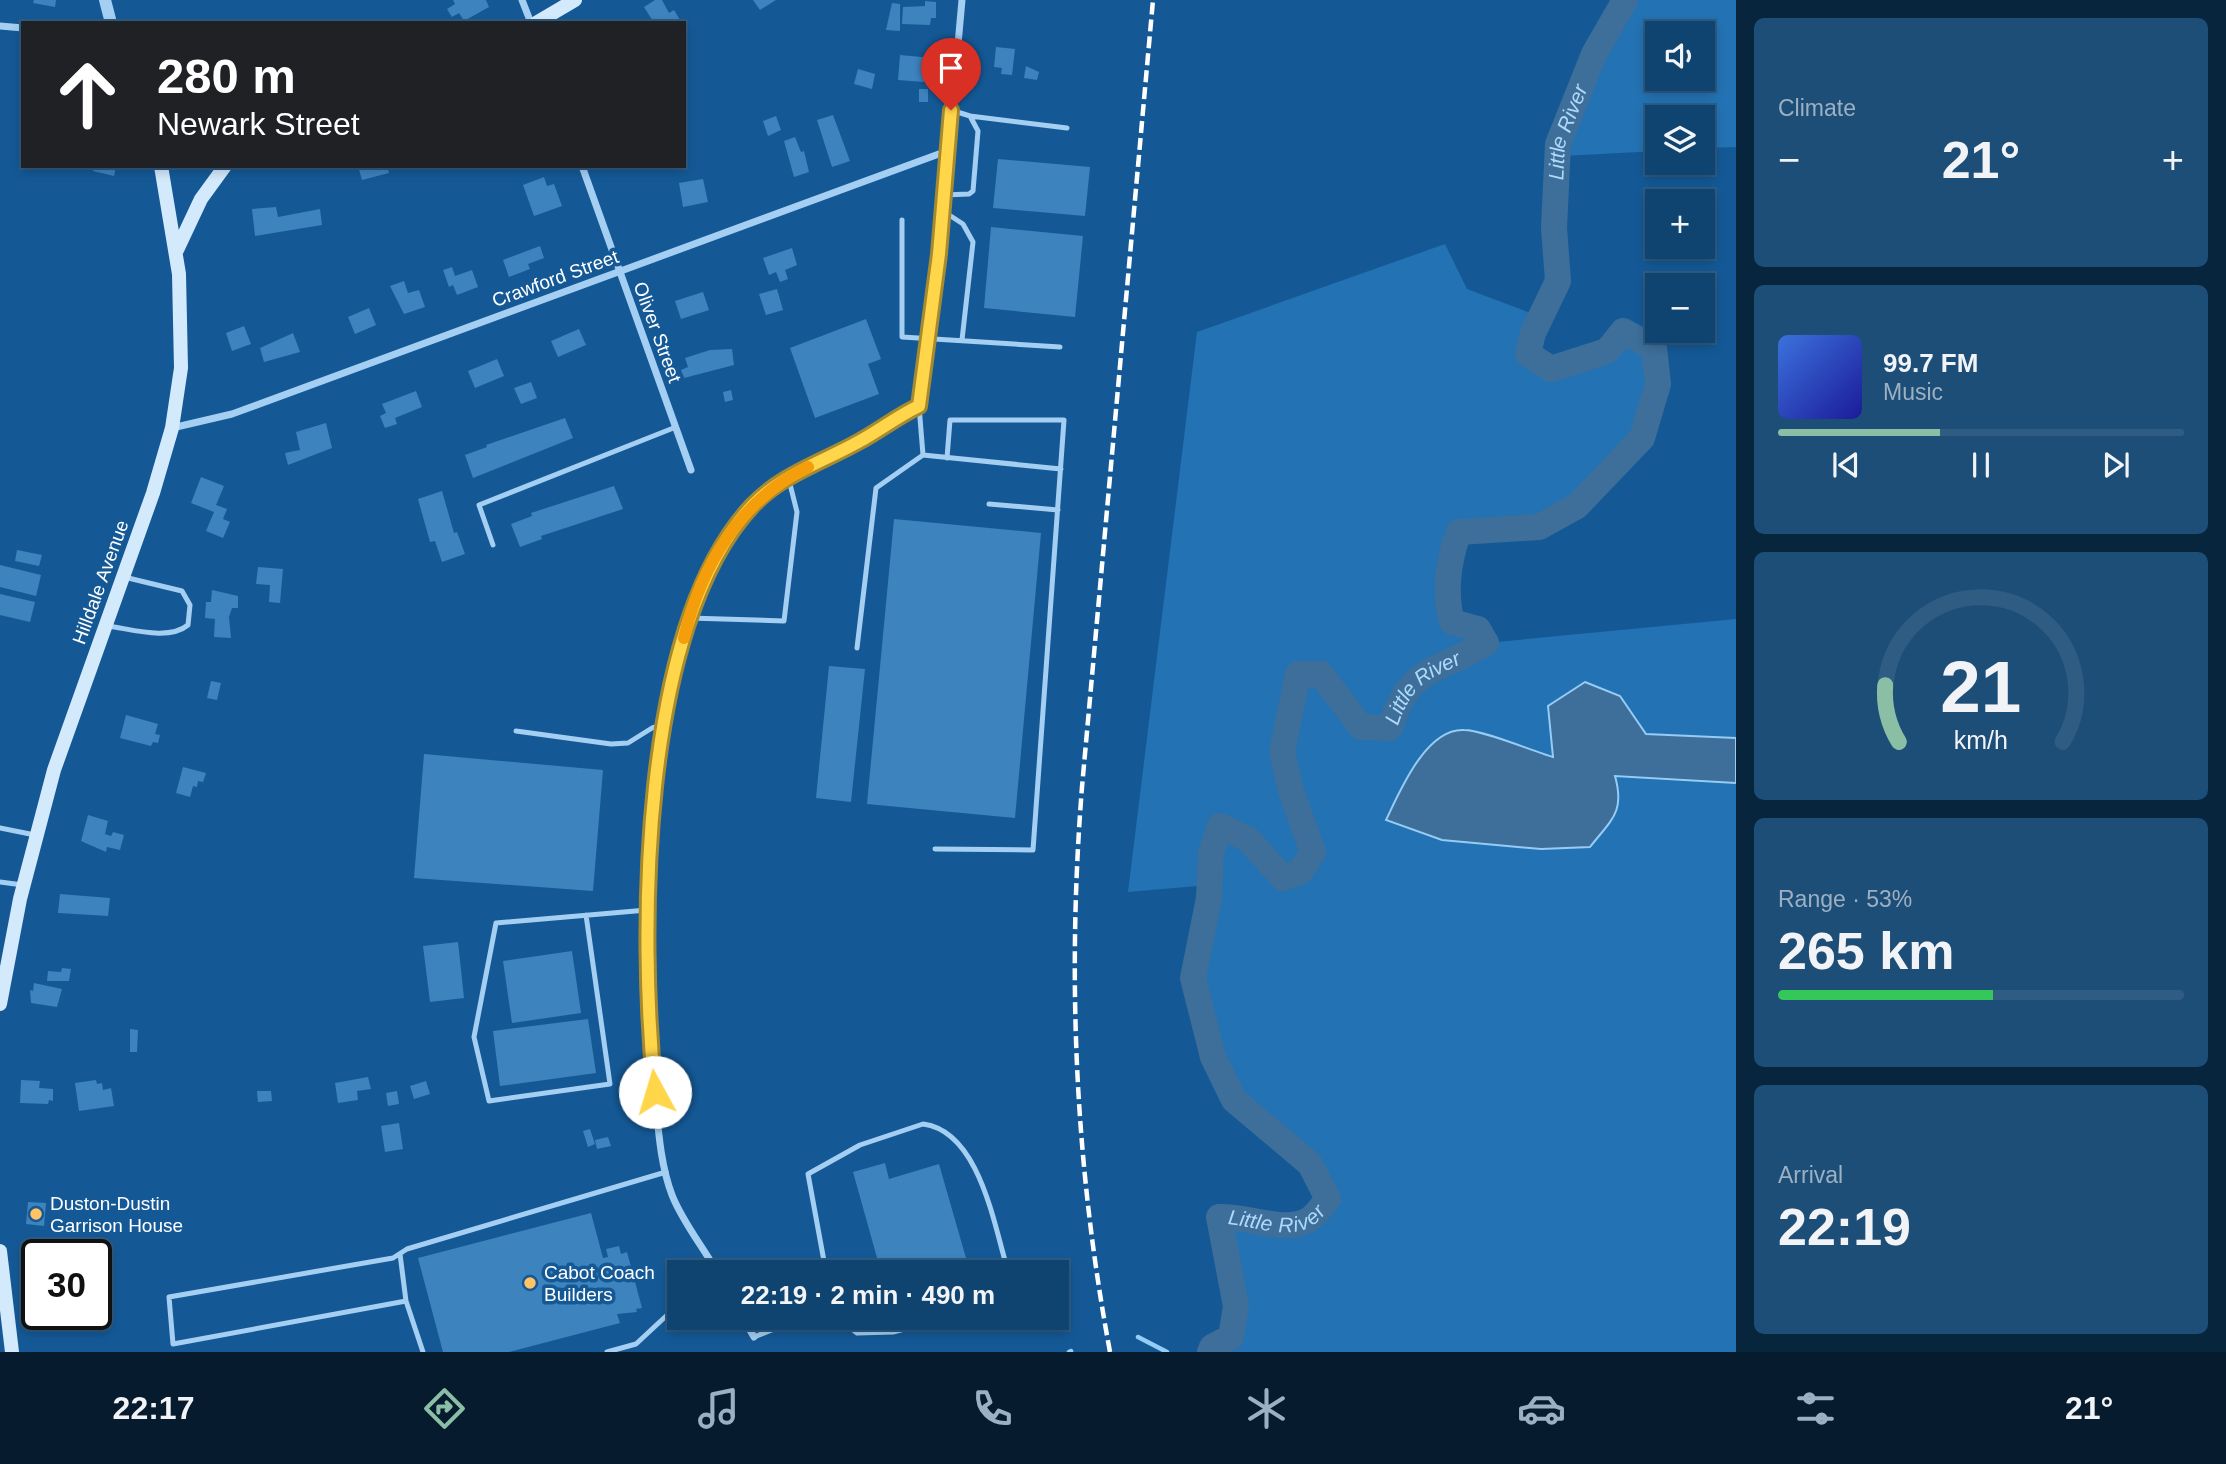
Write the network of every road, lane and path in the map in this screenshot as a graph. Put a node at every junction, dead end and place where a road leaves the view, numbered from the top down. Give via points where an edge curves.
1 (105, 0) edge
2 (522, 0) edge
3 (575, 0) edge
4 (962, 0) edge
5 (110, 21) edge
6 (530, 21) edge
7 (539, 21) edge
8 (0, 26) edge
9 (21, 28) edge
10 (951, 110) junction
11 (970, 116) junction
12 (1067, 128) dead end
13 (947, 151) junction
14 (159, 168) edge
15 (224, 168) edge
16 (583, 168) edge
17 (944, 195) junction
18 (943, 211) junction
19 (902, 220) dead end
20 (177, 250) junction
21 (620, 271) junction
22 (929, 338) junction
23 (962, 340) junction
24 (1060, 346) dead end
25 (919, 406) junction
26 (172, 428) junction
27 (676, 428) junction
28 (923, 455) junction
29 (947, 458) junction
30 (1061, 469) junction
31 (691, 470) dead end
32 (788, 476) junction
33 (989, 504) dead end
34 (1058, 510) junction
35 (493, 545) dead end
36 (122, 577) junction
37 (689, 618) junction
38 (105, 625) junction
39 (857, 648) dead end
40 (666, 724) junction
41 (516, 731) dead end
42 (0, 828) edge
43 (35, 835) junction
44 (935, 849) dead end
45 (0, 882) edge
46 (23, 885) junction
47 (647, 910) junction
48 (586, 915) junction
49 (0, 1004) edge
50 (666, 1172) junction
51 (0, 1251) edge
52 (400, 1254) junction
53 (709, 1260) edge
54 (824, 1260) edge
55 (1005, 1260) edge
56 (3, 1295) edge
57 (407, 1301) junction
58 (667, 1315) edge
59 (750, 1330) edge
60 (772, 1330) edge
61 (853, 1330) edge
62 (901, 1330) edge
63 (754, 1337) joint
64 (12, 1352) edge
65 (423, 1352) edge
66 (607, 1352) edge

1 - 5 street
2 - 6 street
3 - 7 main road
4 - 10 street
8 - 9 street
10 - 11 lane
10 - 13 street
11 - 12 lane
11 - 17 lane via 978,131 973,191
13 - 17 street
13 - 21 street, Crawford Street
14 - 20 main road, Hilldale Avenue
15 - 20 main road via 201,199
16 - 21 street, Oliver Street
17 - 18 street
18 - 22 street
18 - 23 lane via 963,224 973,242
19 - 22 lane via 902,337
20 - 26 main road, Hilldale Avenue via 181,368
21 - 26 street, Crawford Street via 232,414
21 - 27 street, Oliver Street
22 - 23 lane
22 - 25 street
23 - 24 lane
25 - 28 lane
25 - 32 street
26 - 36 main road, Hilldale Avenue
27 - 31 street, Oliver Street
27 - 35 lane via 479,505
28 - 29 lane
28 - 39 lane via 876,488
29 - 30 lane
29 - 30 lane via 950,420 1065,420
30 - 34 lane
32 - 37 street via 769,489 732,530 716,554
32 - 37 lane via 797,512 784,621
33 - 34 lane
34 - 44 lane via 1033,850
36 - 38 main road, Hilldale Avenue
36 - 38 lane via 181,591 190,606 188,625 163,633
37 - 40 street
38 - 43 main road, Hilldale Avenue
40 - 41 lane via 628,743 611,744
40 - 47 street
42 - 43 lane
43 - 46 main road, Hilldale Avenue
45 - 46 lane
46 - 49 main road, Hilldale Avenue
47 - 48 lane
47 - 50 street via 646,1011
48 - 48 lane via 496,923 474,1037 488,1101 610,1084
50 - 52 lane
50 - 53 street via 672,1195
51 - 56 main road
52 - 57 lane
52 - 57 lane via 169,1297 173,1343
54 - 55 lane via 808,1174 860,1144 923,1124 955,1139 971,1162
56 - 64 main road
57 - 65 lane
58 - 66 lane via 636,1344
59 - 63 street
60 - 63 lane
61 - 62 lane

